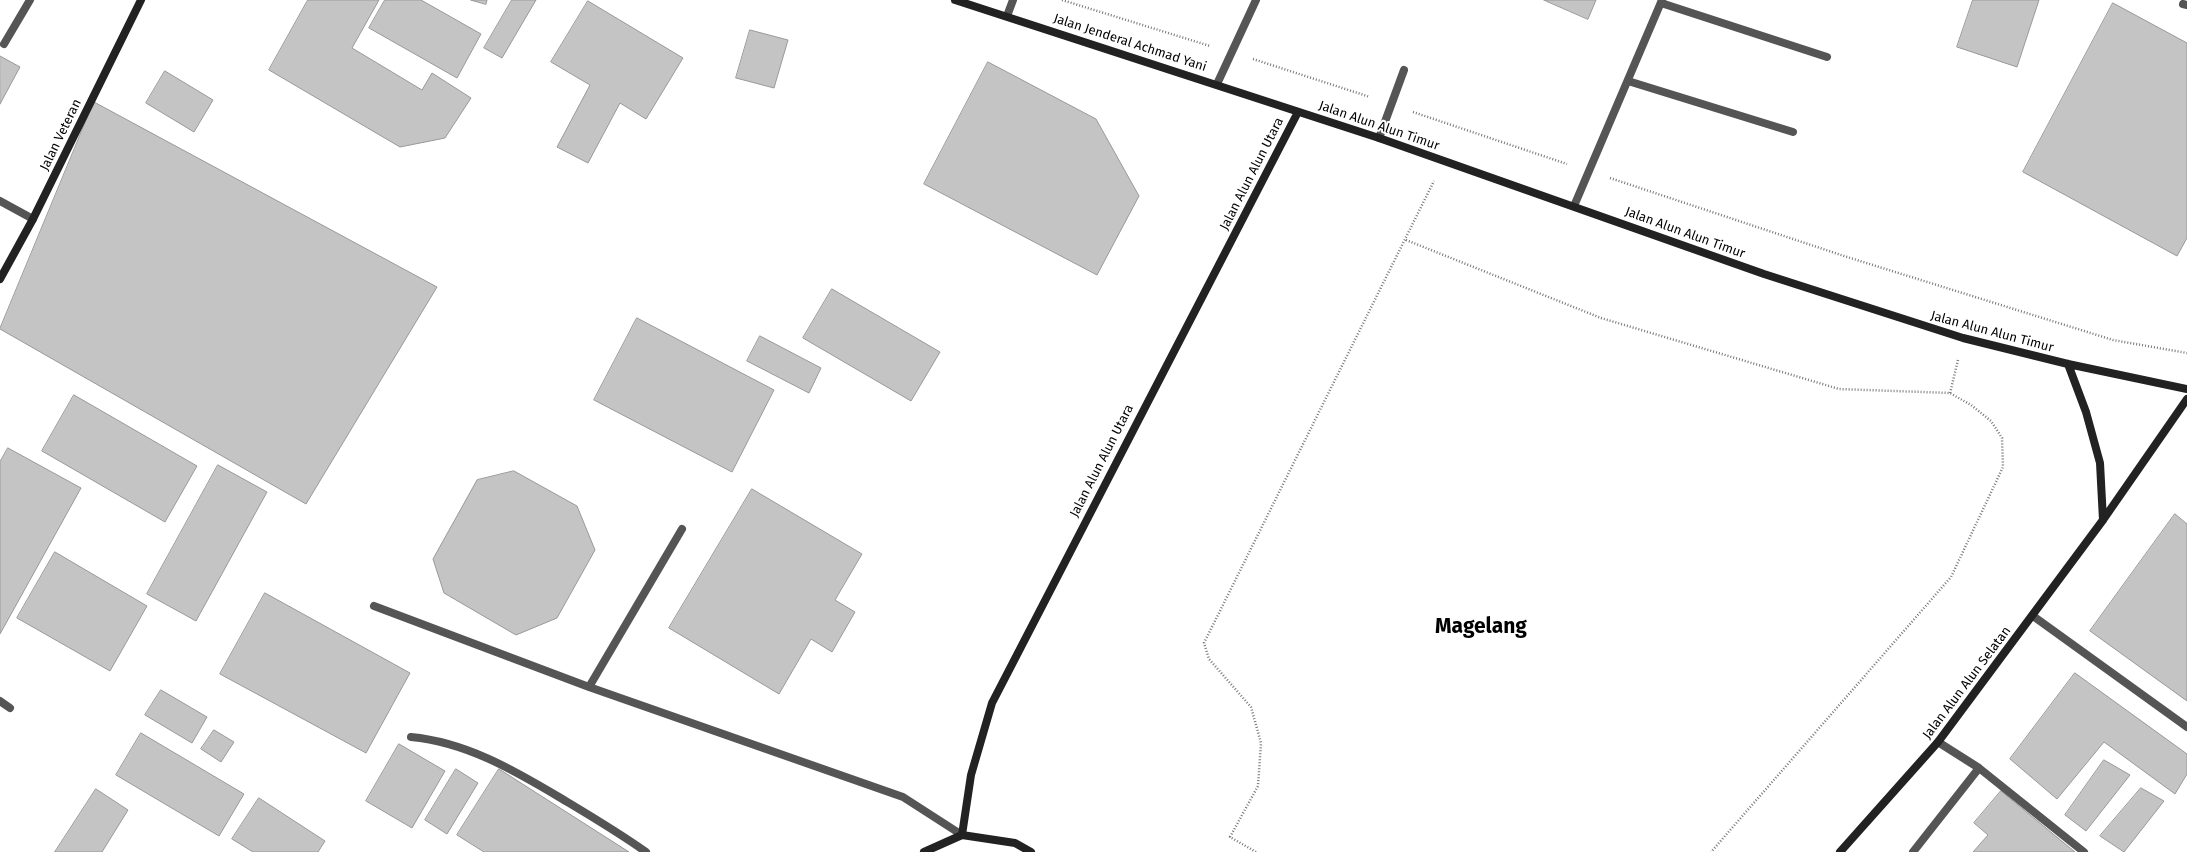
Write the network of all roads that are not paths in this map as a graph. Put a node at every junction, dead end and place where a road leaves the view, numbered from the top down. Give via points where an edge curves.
1 (30, 0) edge
2 (141, 0) edge
3 (955, 0) edge
4 (1013, 0) edge
5 (1256, 0) edge
6 (1662, 2) edge
7 (1007, 16) junction
8 (4, 44) dead end
9 (1827, 57) dead end
10 (1404, 70) dead end
11 (1628, 82) junction
12 (1217, 84) junction
13 (1298, 112) junction
14 (1793, 132) dead end
15 (1379, 138) junction
16 (0, 201) edge
17 (1574, 206) junction
18 (33, 218) junction
19 (0, 279) edge
20 (2068, 364) junction
21 (2187, 389) edge
22 (2187, 399) edge
23 (2103, 520) junction
24 (682, 530) dead end
25 (374, 606) dead end
26 (2033, 616) junction
27 (589, 687) junction
28 (0, 701) edge
29 (10, 708) dead end
30 (2187, 727) edge
31 (411, 737) dead end
32 (1938, 742) junction
33 (1979, 768) junction
34 (962, 835) junction
35 (646, 852) edge
36 (924, 852) edge
37 (1031, 852) edge
38 (1840, 852) edge
39 (1912, 852) edge
40 (2084, 852) edge

1 - 8 street
2 - 18 main road, Jalan Veteran
3 - 7 main road, Jalan Jenderal Achmad Yani
4 - 7 street
5 - 12 street
6 - 9 street
6 - 11 street
7 - 12 main road, Jalan Jenderal Achmad Yani
10 - 15 street
11 - 14 street
11 - 17 street
12 - 13 main road, Jalan Jenderal Achmad Yani
13 - 15 main road, Jalan Alun Alun Timur
13 - 34 main road, Jalan Alun Alun Utara via 992,703 971,775
15 - 17 main road, Jalan Alun Alun Timur
16 - 18 street
17 - 20 main road, Jalan Alun Alun Timur via 1764,274 1963,338
18 - 19 main road, Jalan Veteran
20 - 21 main road, Jalan Alun Alun Timur
20 - 23 main road via 2086,412 2100,463
22 - 23 main road, Jalan Alun Alun Selatan
23 - 26 main road, Jalan Alun Alun Selatan
24 - 27 street
25 - 27 street
26 - 30 street
26 - 32 main road, Jalan Alun Alun Selatan
27 - 34 street via 903,798
28 - 29 street
31 - 35 street via 430,738 464,748 511,768 615,830
32 - 33 street
32 - 38 main road, Jalan Alun Alun Selatan
33 - 39 street
33 - 40 street
34 - 36 main road
34 - 37 main road via 1015,842

